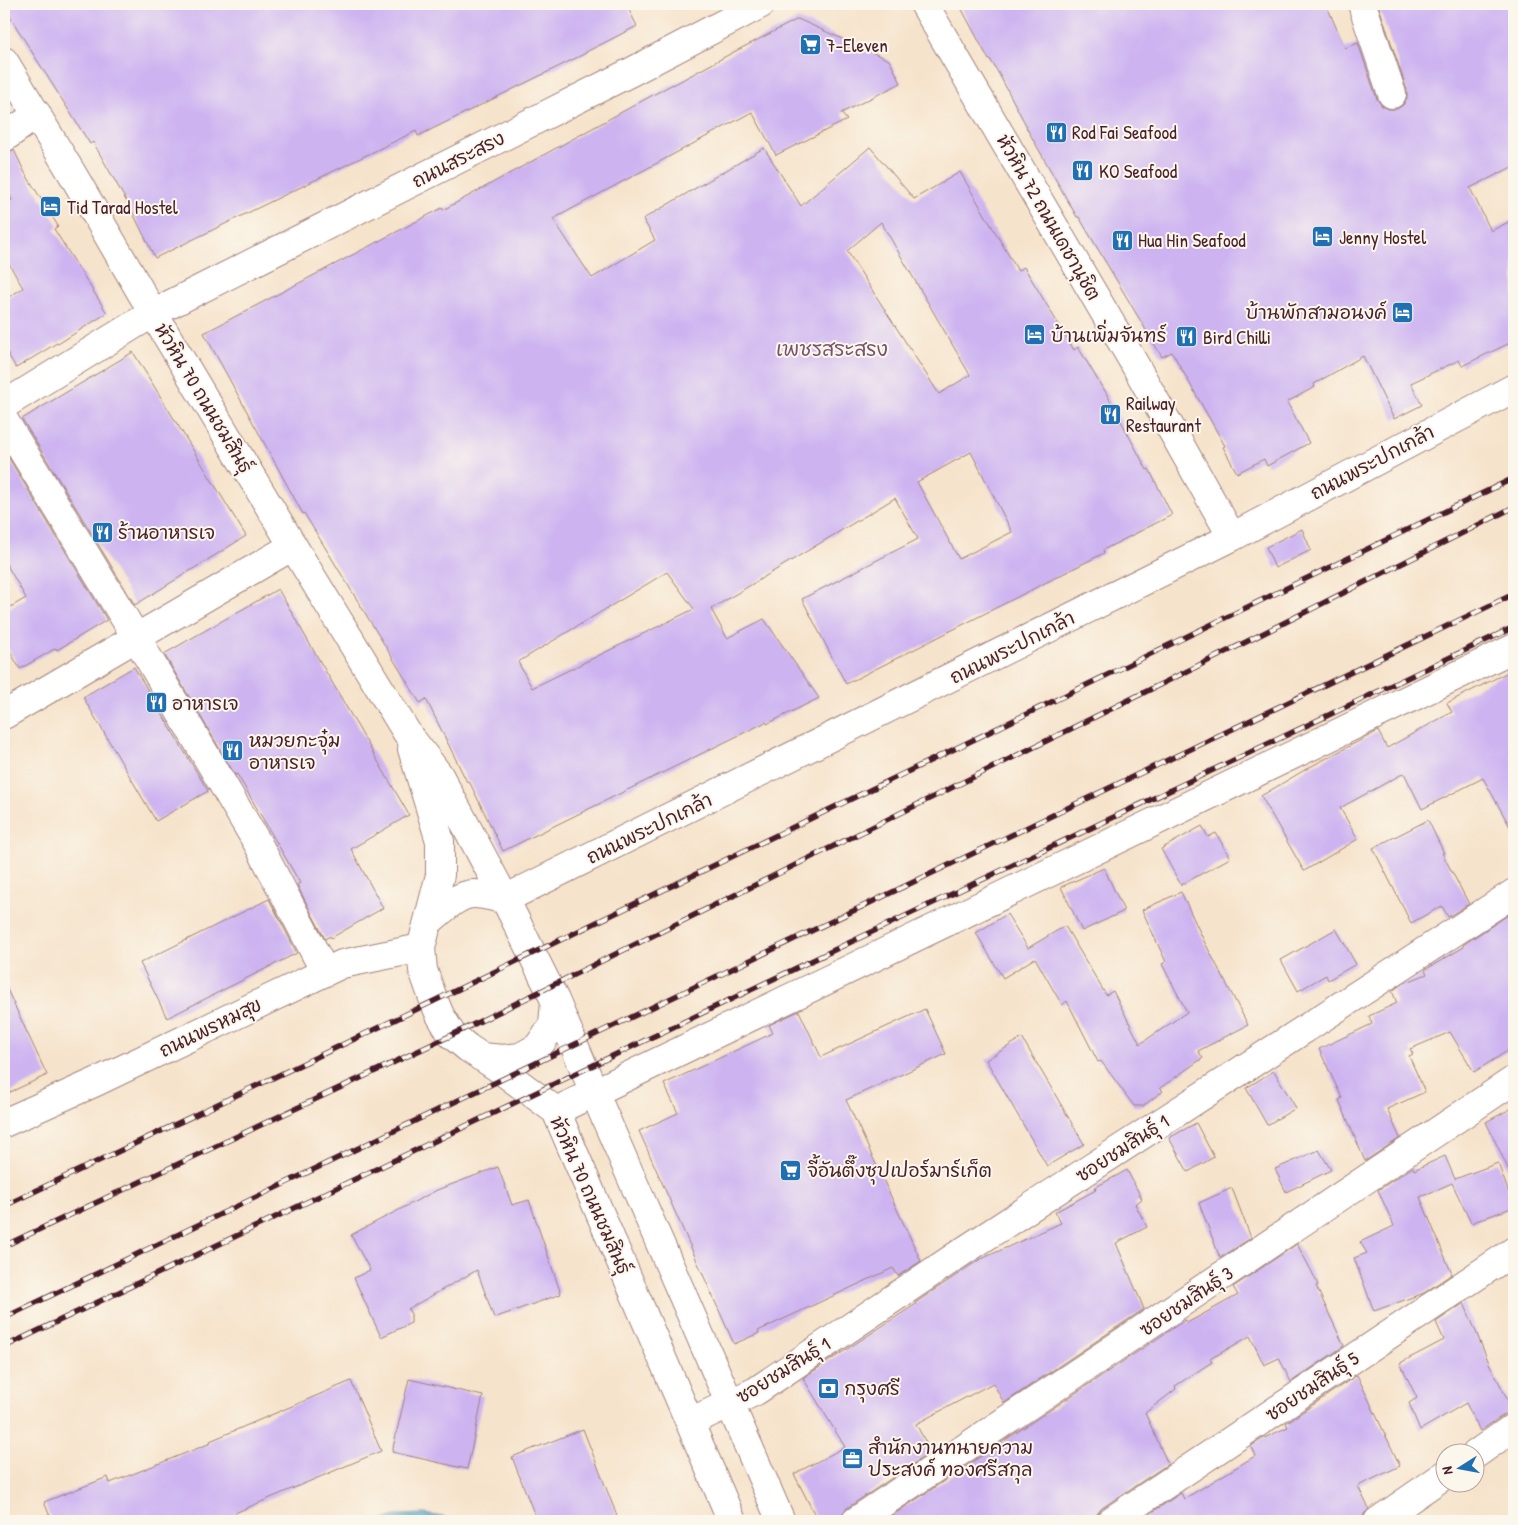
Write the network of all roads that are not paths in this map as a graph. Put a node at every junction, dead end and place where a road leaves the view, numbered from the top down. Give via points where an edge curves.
1 (761, 4) edge
2 (924, 4) edge
3 (1362, 4) edge
4 (4, 61) edge
5 (1392, 94) dead end
6 (36, 114) junction
7 (4, 138) edge
8 (153, 313) junction
9 (1514, 388) edge
10 (4, 405) edge
11 (4, 420) edge
12 (1232, 536) junction
13 (293, 546) junction
14 (136, 637) junction
15 (1514, 648) edge
16 (4, 715) edge
17 (407, 733) junction
18 (1514, 893) edge
19 (505, 899) junction
20 (428, 922) junction
21 (421, 948) junction
22 (325, 972) junction
23 (555, 1000) junction
24 (481, 1057) junction
25 (1514, 1080) edge
26 (594, 1092) junction
27 (556, 1110) junction
28 (4, 1123) edge
29 (1514, 1251) edge
30 (730, 1404) junction
31 (690, 1422) junction
32 (1514, 1427) edge
33 (1486, 1447) edge
34 (1436, 1481) edge
35 (732, 1521) edge
36 (781, 1521) edge
37 (856, 1521) edge
38 (1110, 1521) edge
39 (1378, 1521) edge

1 - 8 street, ถนนสระสรง
2 - 12 street, หัวหิน 72 ถนนเดชานุชิต
3 - 5 street
4 - 6 street, หัวหิน 70 ถนนชมสินธุ์
6 - 7 street
6 - 8 street, หัวหิน 70 ถนนชมสินธุ์
8 - 10 street, ถนนสระสรง
8 - 13 street, หัวหิน 70 ถนนชมสินธุ์
9 - 12 street, ถนนพระปกเกล้า
11 - 14 street
12 - 19 street, ถนนพระปกเกล้า
13 - 14 street
13 - 17 street, หัวหิน 70 ถนนชมสินธุ์
14 - 16 street
14 - 22 street via 258,844
15 - 26 street
17 - 19 street, หัวหิน 70 ถนนชมสินธุ์ via 439,775
17 - 20 street, หัวหิน 70 ถนนชมสินธุ์ via 440,841 440,876
18 - 30 street, ซอยชมสินธุ์ 1 via 962,1252 756,1391
19 - 20 street via 473,894 454,901
19 - 23 street, หัวหิน 70 ถนนชมสินธุ์
20 - 21 street, หัวหิน 70 ถนนชมสินธุ์
21 - 22 street, ถนนพรหมสุข via 342,964
21 - 24 street, หัวหิน 70 ถนนชมสินธุ์ via 424,970 440,1015 452,1035
22 - 28 street, ถนนพรหมสุข
23 - 24 street via 554,1025 538,1047 520,1057
23 - 26 street, หัวหิน 70 ถนนชมสินธุ์
24 - 27 street, หัวหิน 70 ถนนชมสินธุ์
25 - 37 street, ซอยชมสินธุ์ 3
26 - 27 street
26 - 30 street, หัวหิน 70 ถนนชมสินธุ์
27 - 31 street, หัวหิน 70 ถนนชมสินธุ์
29 - 38 street, ซอยชมสินธุ์ 5
30 - 31 street, ซอยชมสินธุ์ 1
30 - 36 street, หัวหิน 70 ถนนชมสินธุ์
31 - 35 street, หัวหิน 70 ถนนชมสินธุ์
32 - 33 street
34 - 39 street

